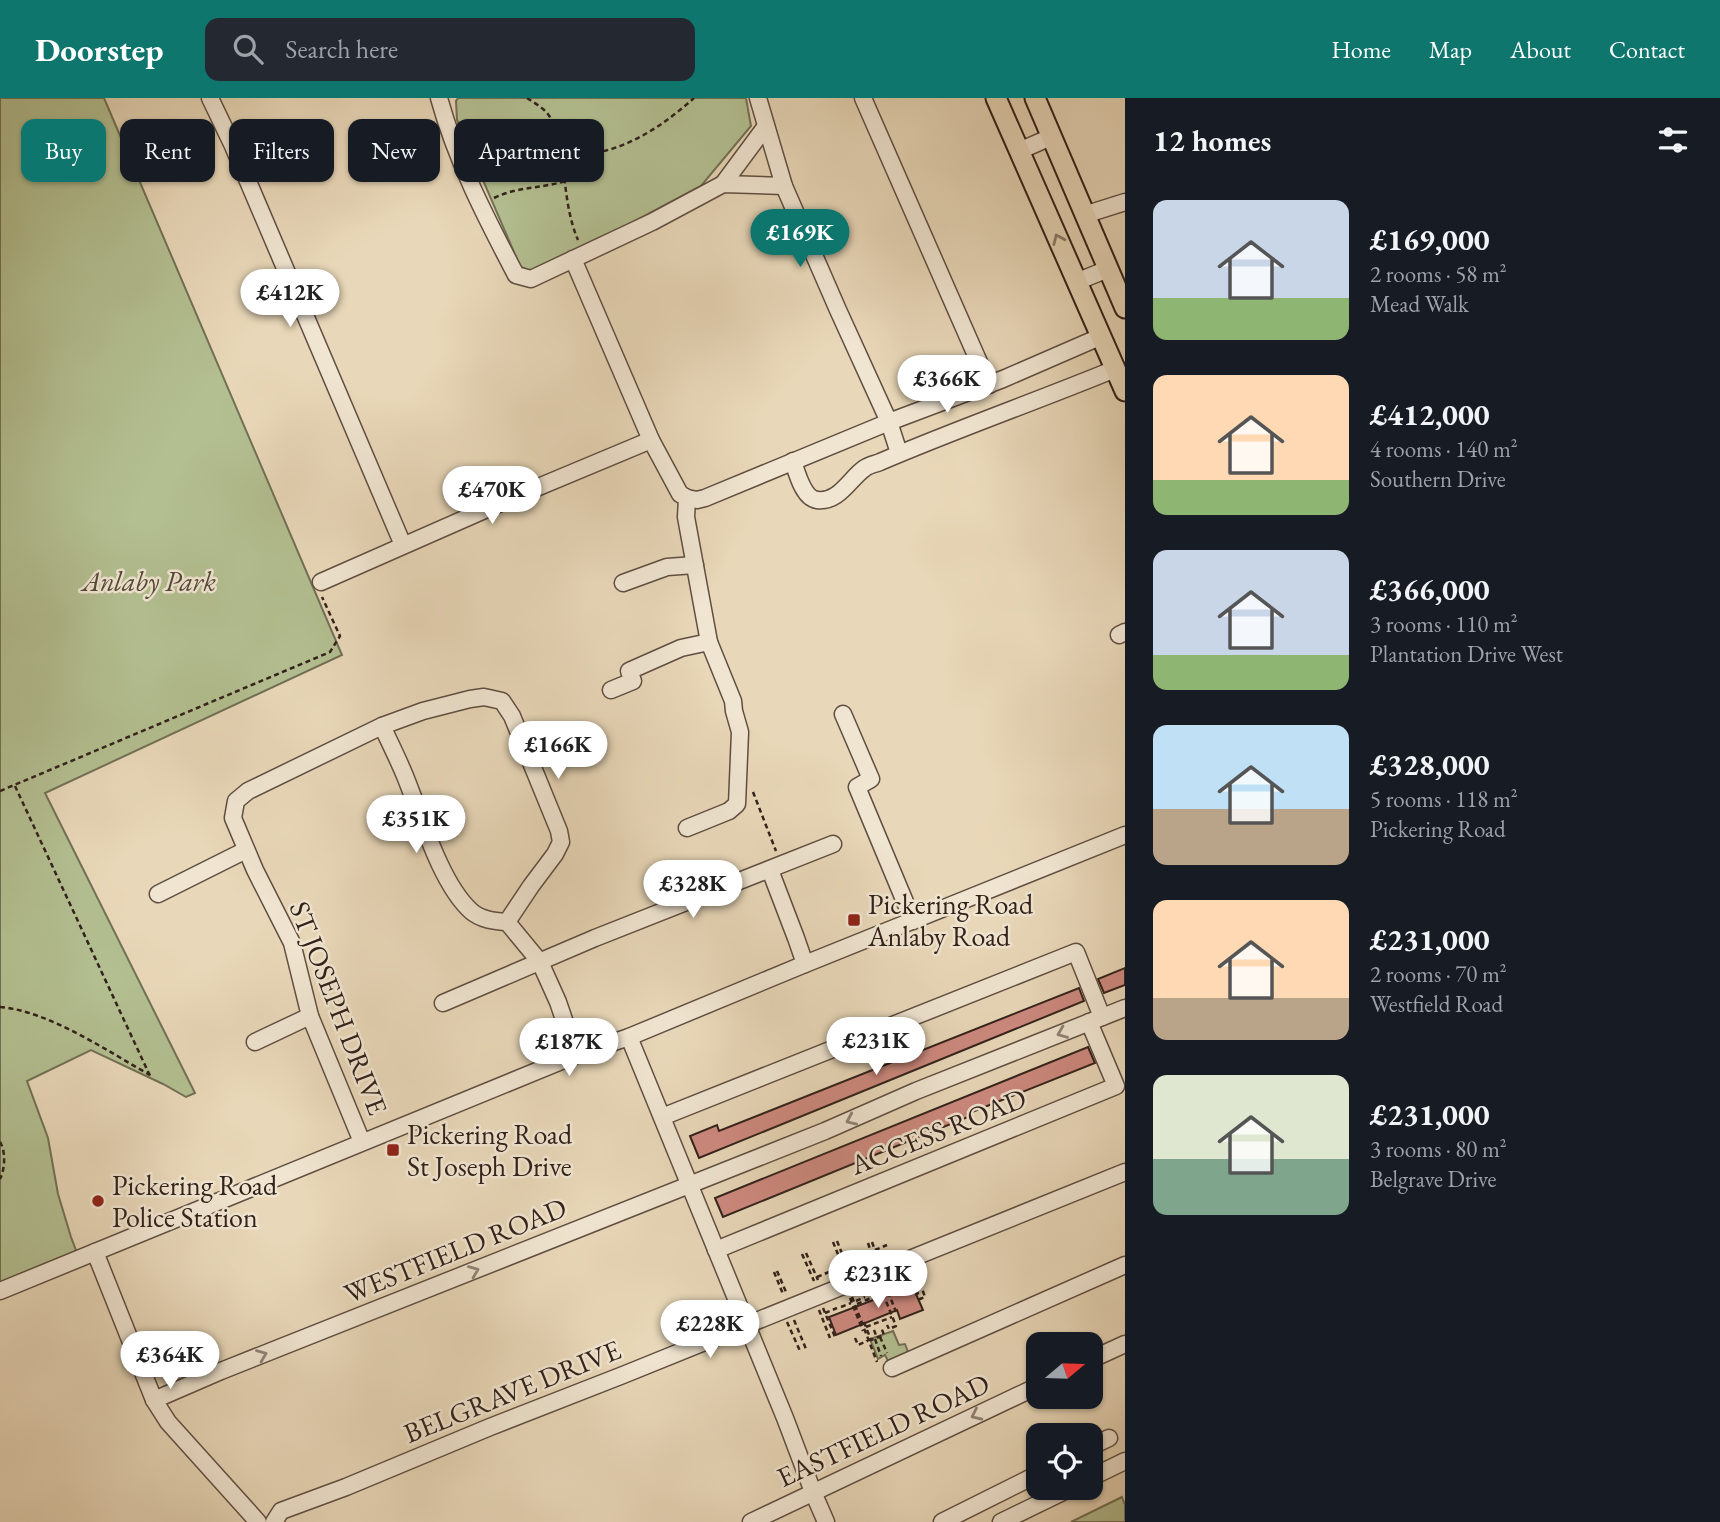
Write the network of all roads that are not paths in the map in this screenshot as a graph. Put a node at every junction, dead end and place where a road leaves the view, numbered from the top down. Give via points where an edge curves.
1 (210, 98) edge
2 (439, 98) edge
3 (758, 98) edge
4 (863, 98) edge
5 (996, 98) edge
6 (1035, 98) edge
7 (766, 126) junction
8 (1051, 137) junction
9 (1019, 151) junction
10 (723, 184) junction
11 (784, 186) junction
12 (1125, 202) edge
13 (1084, 215) junction
14 (573, 259) junction
15 (1108, 269) junction
16 (1076, 282) junction
17 (1125, 308) edge
18 (1102, 336) junction
19 (1115, 369) junction
20 (989, 384) junction
21 (1125, 391) edge
22 (889, 422) junction
23 (651, 440) junction
24 (900, 453) junction
25 (793, 461) junction
26 (687, 498) junction
27 (403, 545) junction
28 (695, 565) junction
29 (321, 582) road end
30 (623, 583) dead end
31 (709, 642) junction
32 (611, 690) dead end
33 (843, 714) dead end
34 (382, 726) junction
35 (687, 828) dead end
36 (1125, 835) edge
37 (833, 844) dead end
38 (246, 850) junction
39 (770, 870) junction
40 (158, 894) dead end
41 (913, 921) junction
42 (507, 922) junction
43 (540, 962) junction
44 (805, 964) junction
45 (443, 1003) dead end
46 (1125, 1008) edge
47 (310, 1016) junction
48 (1096, 1020) junction
49 (629, 1037) junction
50 (255, 1042) dead end
51 (576, 1055) junction
52 (662, 1117) junction
53 (362, 1142) junction
54 (1125, 1172) edge
55 (689, 1185) junction
56 (716, 1250) junction
57 (95, 1252) junction
58 (1125, 1265) edge
59 (0, 1291) edge
60 (746, 1325) junction
61 (1125, 1343) edge
62 (1103, 1354) edge
63 (884, 1360) road end
64 (1026, 1392) edge
65 (154, 1400) junction
66 (1109, 1438) dead end
67 (1103, 1441) edge
68 (1125, 1461) edge
69 (1103, 1472) edge
70 (1026, 1480) edge
71 (813, 1492) junction
72 (1046, 1500) edge
73 (258, 1522) edge
74 (274, 1522) edge
75 (751, 1522) edge
76 (826, 1522) edge
77 (942, 1522) edge
78 (1001, 1522) edge

1 - 27 street
2 - 14 street via 468,177 516,275 531,279
3 - 7 street
4 - 20 street
5 - 9 main road
6 - 8 main road
7 - 10 street
7 - 11 street
8 - 9 street
8 - 13 main road
16 -> 9 main road
10 - 11 street
10 - 14 street
11 - 22 street
12 - 13 street
13 - 15 main road
14 - 23 street
15 - 16 street
15 - 17 main road
16 - 18 main road
18 - 19 main road
18 - 20 street
19 - 21 main road
19 - 24 street
20 - 22 street
22 - 24 street
22 - 25 street
23 - 26 street via 680,494
23 - 27 street
24 - 25 street via 865,468 839,493 821,500 806,493
25 - 26 street via 705,498
26 - 28 street
27 - 29 street
28 - 30 street via 667,568
28 - 31 street
31 - 32 street via 629,671 633,681
31 - 35 street via 740,732 737,804
33 - 41 street via 871,779 857,787
34 - 38 street, ST JOSEPH DRIVE via 248,790 236,801 233,818
34 - 42 street via 454,892 473,913
34 - 42 street via 484,697 502,701 512,716 561,842
36 - 41 street
37 - 39 street
38 - 40 street
38 - 47 street, ST JOSEPH DRIVE via 292,943
39 - 43 street
39 - 44 street
41 - 44 street
42 - 43 street
43 - 45 street
43 - 51 street
44 - 49 street
46 - 48 street, WESTFIELD ROAD
47 - 50 street
47 - 53 street, ST JOSEPH DRIVE
48 - 52 street via 1076,952
48 -> 55 street, WESTFIELD ROAD
48 - 56 street, ACCESS ROAD via 1116,1086
49 - 51 street
49 - 52 street
51 - 53 street
52 - 55 street
53 - 57 street
54 - 60 street, BELGRAVE DRIVE
55 - 56 street
65 -> 55 street, WESTFIELD ROAD
56 - 60 street
57 - 59 street
57 - 65 street
58 - 63 street
60 - 71 street
60 - 74 street, BELGRAVE DRIVE via 281,1511
61 - 62 street
64 -> 71 street, EASTFIELD ROAD
65 - 73 street via 168,1422
66 - 67 street
68 - 69 street
70 - 77 street
71 - 75 street, EASTFIELD ROAD
71 - 76 street
72 - 78 street

